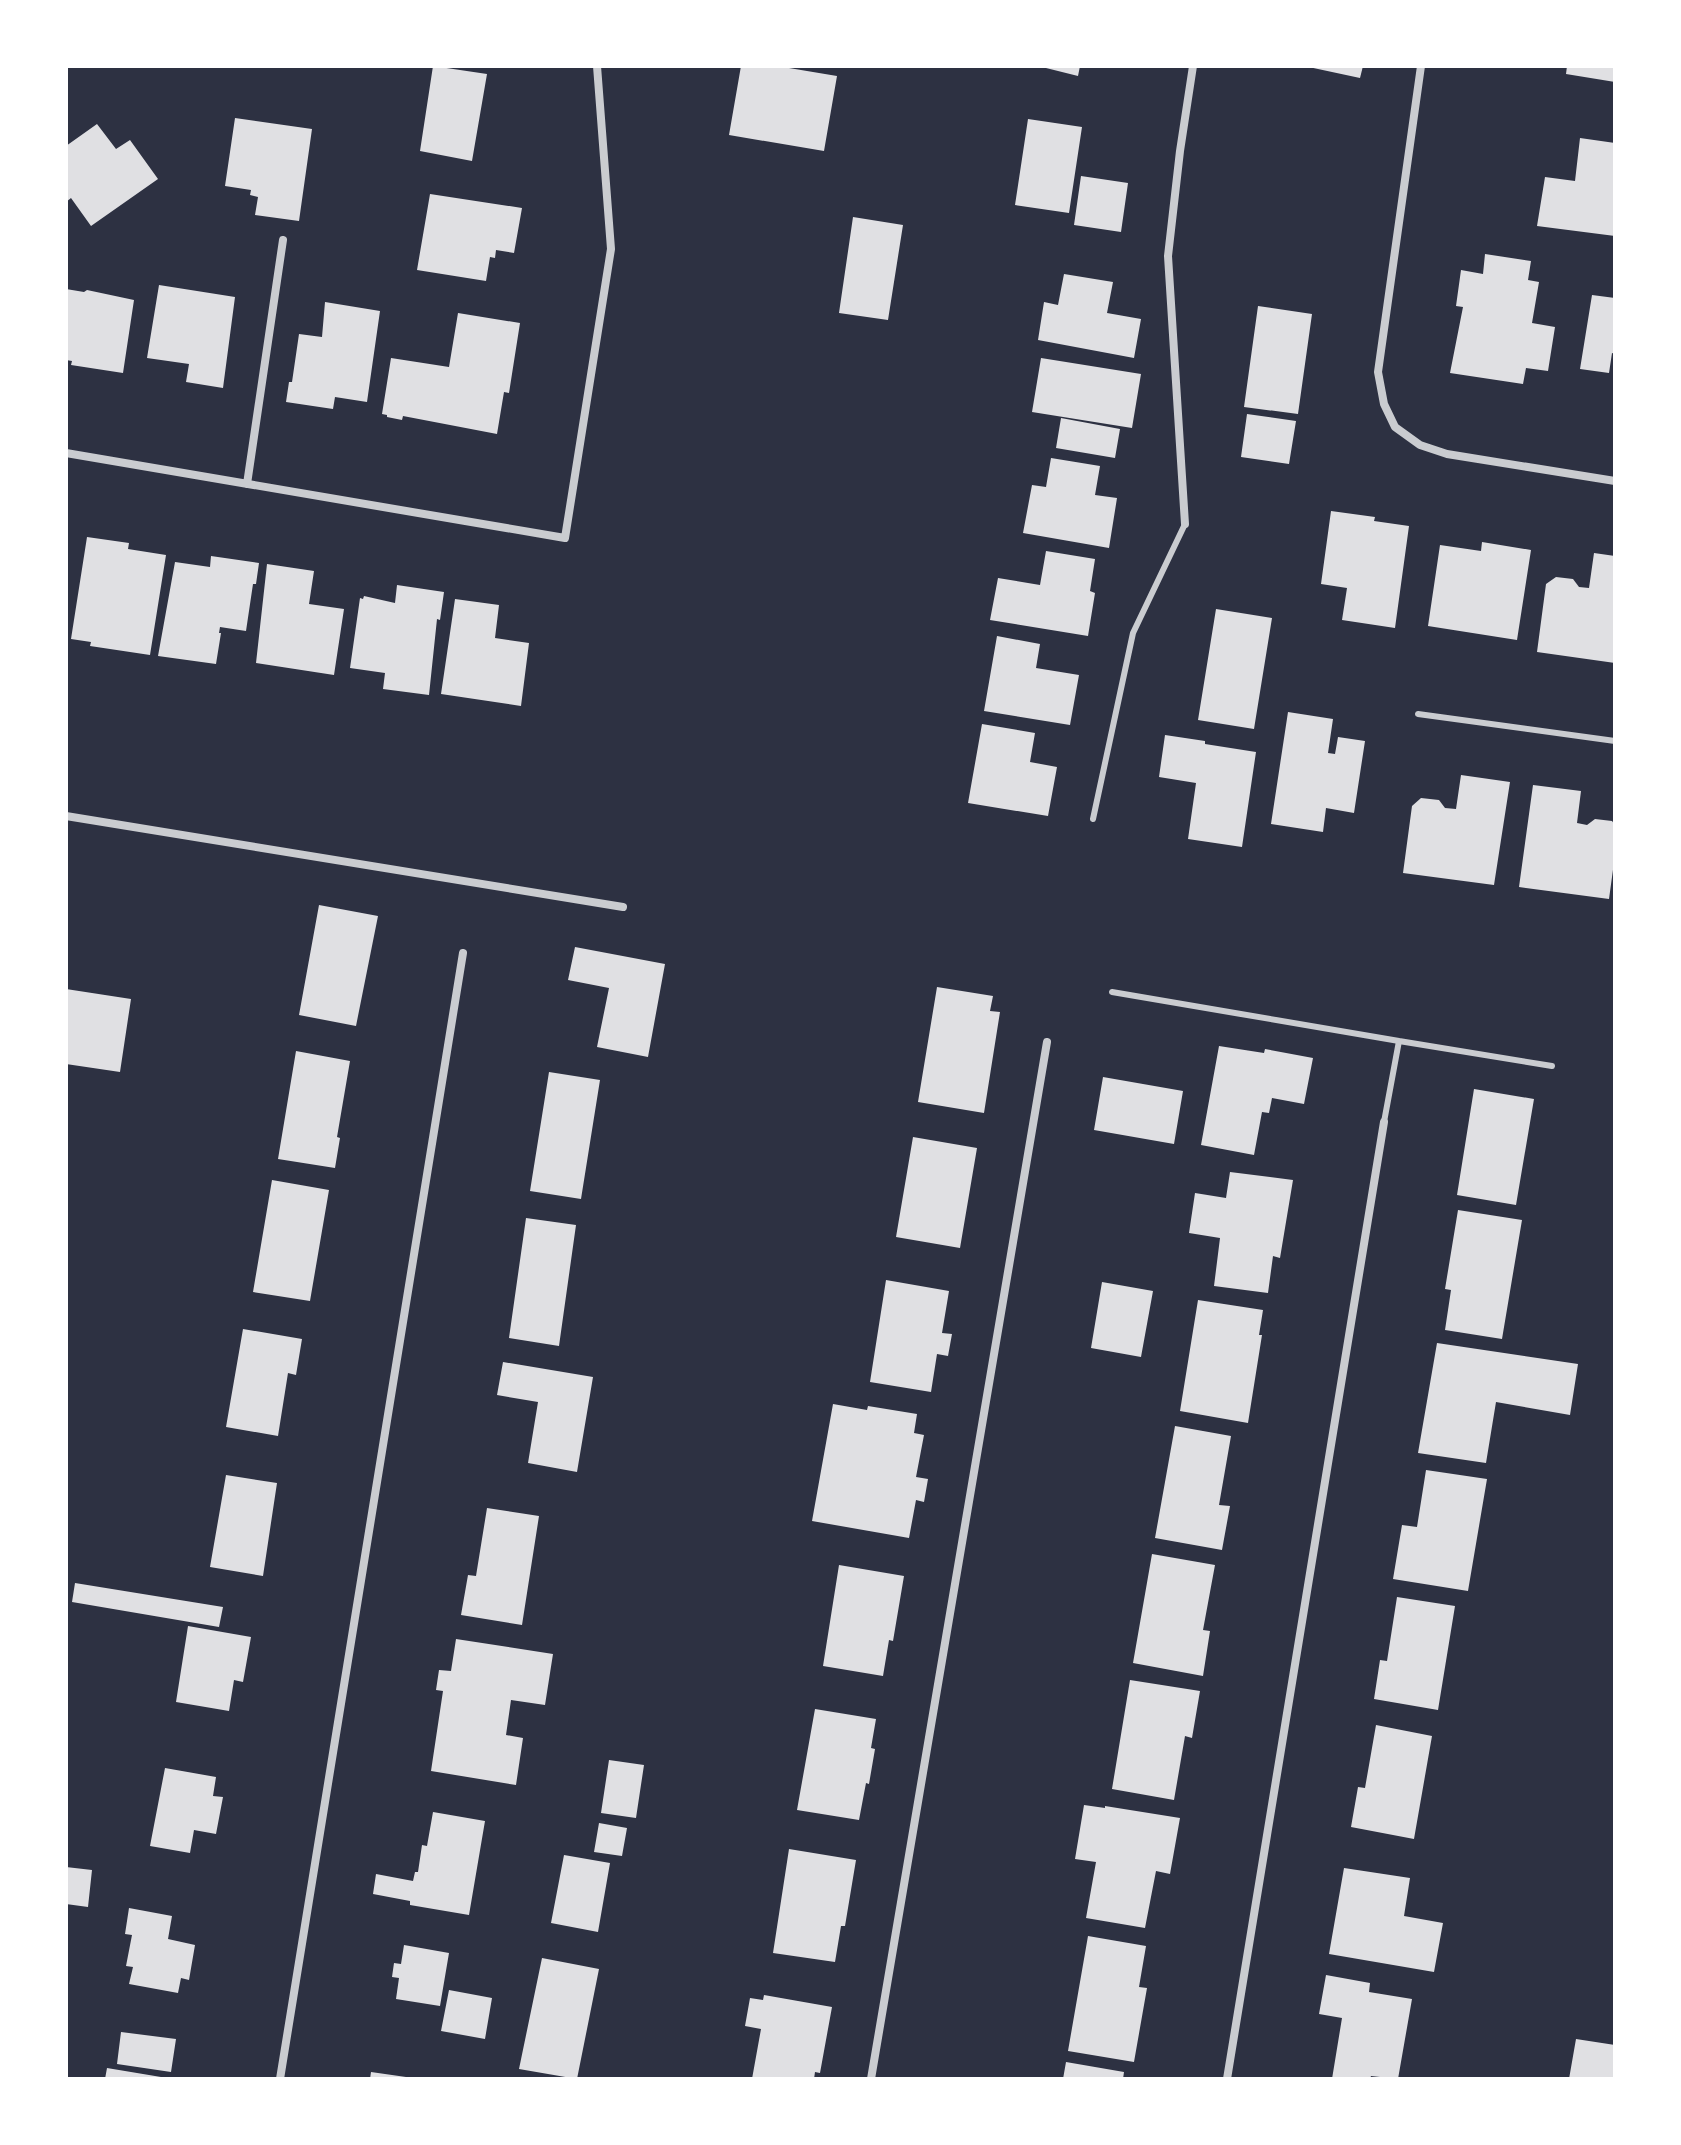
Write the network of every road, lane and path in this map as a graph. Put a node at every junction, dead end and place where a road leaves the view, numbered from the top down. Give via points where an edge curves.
1 (597, 66) edge
2 (1193, 66) edge
3 (1421, 66) edge
4 (283, 240) dead end
5 (66, 453) edge
6 (1615, 481) edge
7 (247, 484) junction
8 (1185, 524) joint
9 (1418, 714) dead end
10 (1615, 741) edge
11 (66, 816) edge
12 (1093, 819) dead end
13 (623, 907) dead end
14 (463, 953) dead end
15 (1112, 992) dead end
16 (1399, 1041) junction
17 (1047, 1042) dead end
18 (1552, 1066) dead end
19 (1384, 1122) joint
20 (280, 2079) edge
21 (871, 2079) edge
22 (1227, 2079) edge

1 - 7 street via 611,249 565,538
2 - 8 street via 1168,256
3 - 6 street via 1378,372 1384,404 1395,427 1420,445
4 - 7 street
5 - 7 street
8 - 12 lane via 1133,633
9 - 10 lane
11 - 13 street
14 - 20 street
15 - 16 lane
16 - 18 lane
16 - 19 lane
17 - 21 street
19 - 22 street

